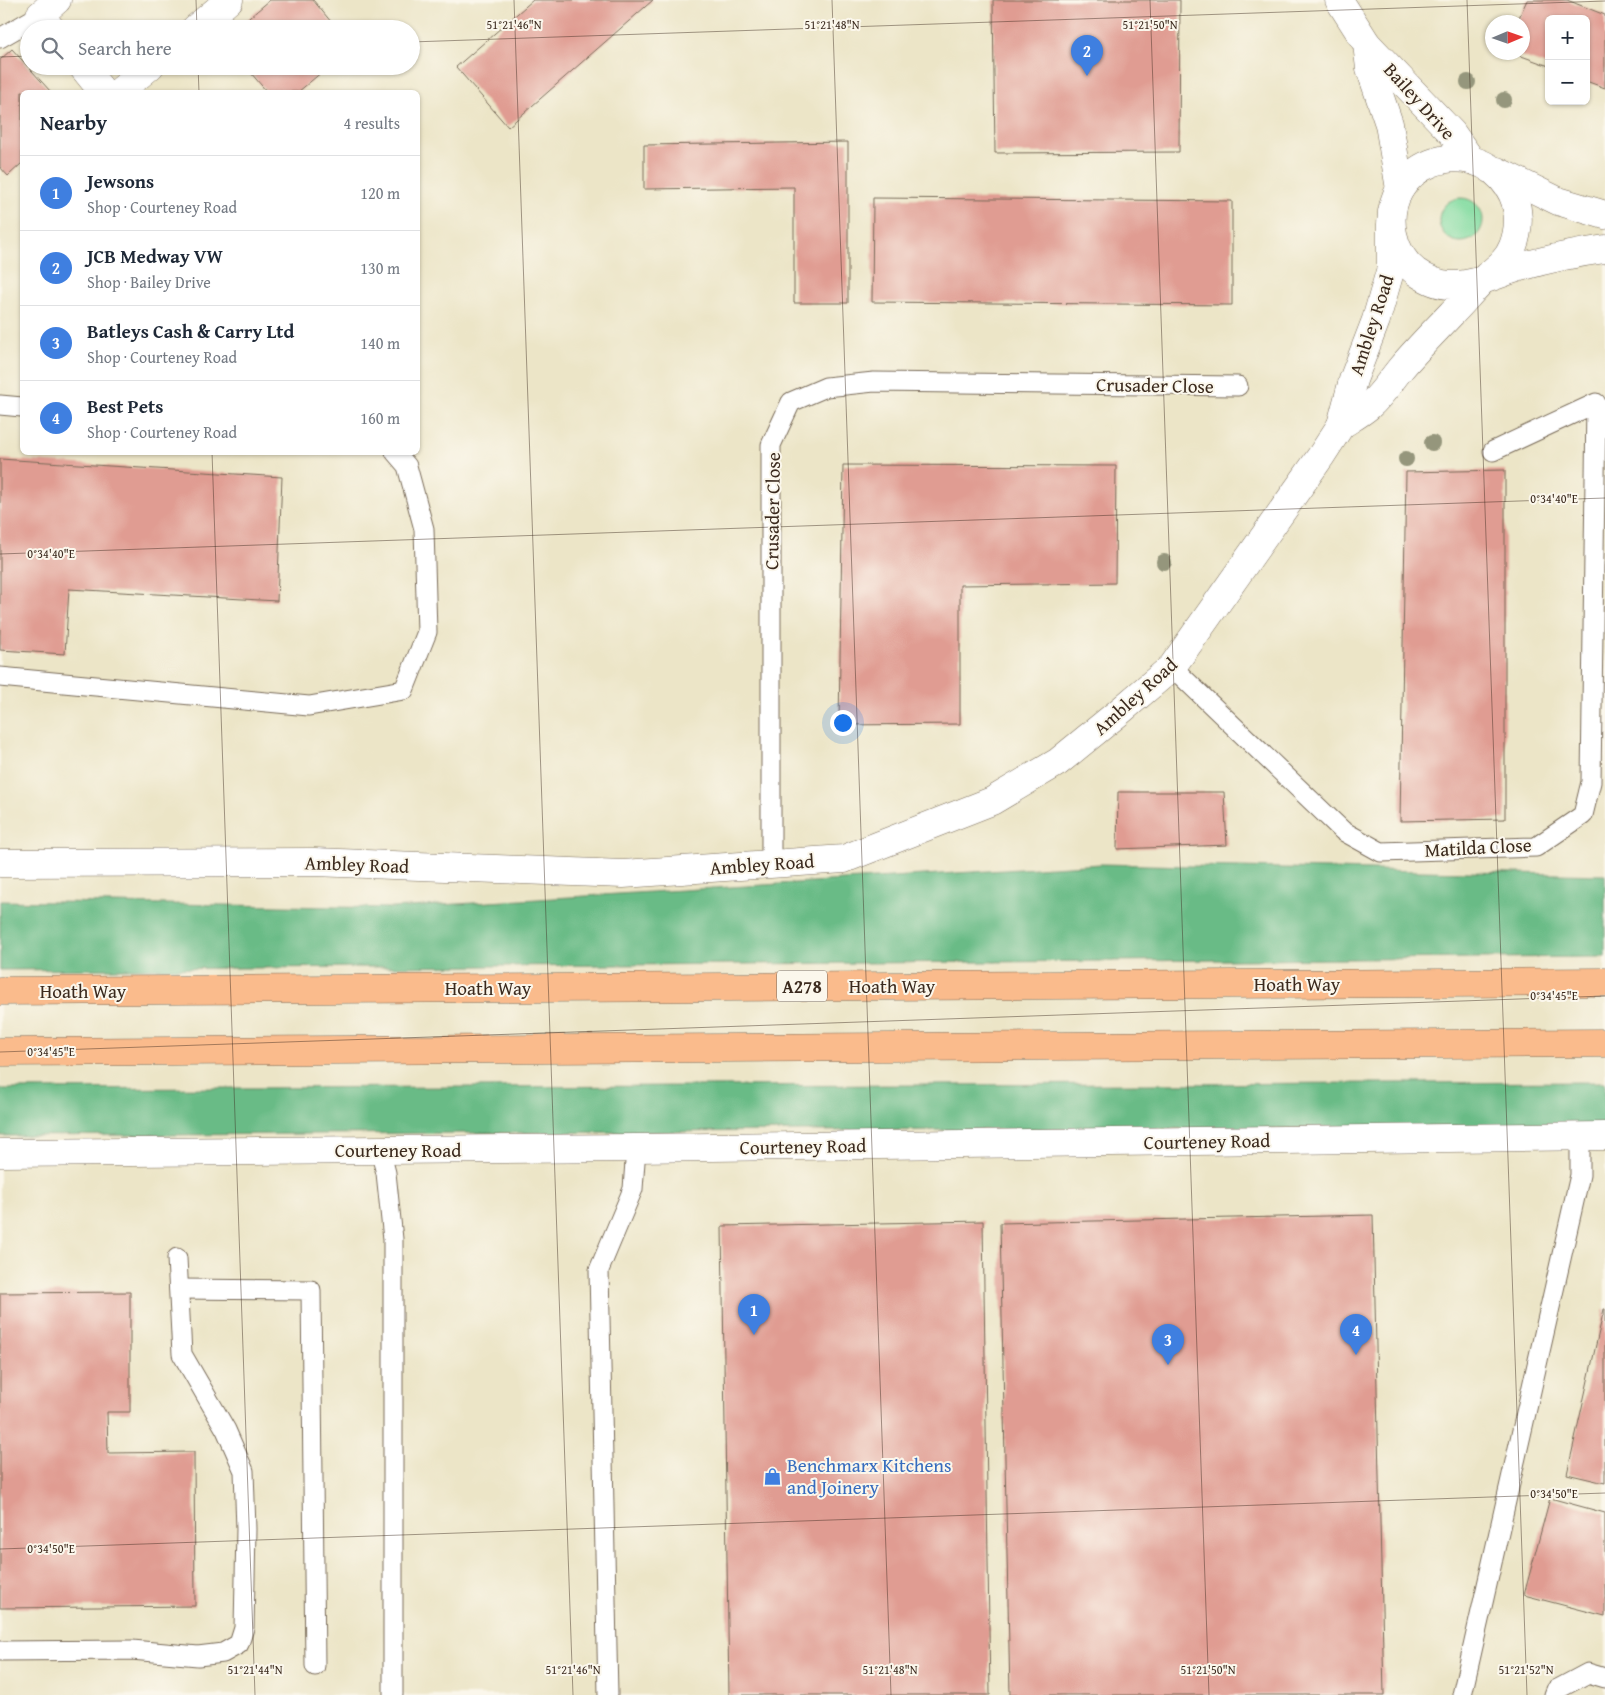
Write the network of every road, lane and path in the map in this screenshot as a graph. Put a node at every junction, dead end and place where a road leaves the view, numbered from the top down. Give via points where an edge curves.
1 (229, 0) edge
2 (1339, 0) edge
3 (206, 20) edge
4 (20, 29) edge
5 (0, 38) edge
6 (1367, 44) junction
7 (89, 75) edge
8 (139, 75) edge
9 (101, 90) edge
10 (121, 90) edge
11 (1476, 161) junction
12 (1400, 189) junction
13 (1605, 215) edge
14 (1391, 224) junction
15 (1605, 249) edge
16 (1486, 278) junction
17 (1238, 386) dead end
18 (0, 405) edge
19 (20, 407) edge
20 (1341, 425) junction
21 (1492, 451) dead end
22 (397, 455) edge
23 (1172, 667) junction
24 (0, 677) edge
25 (0, 863) edge
26 (771, 864) junction
27 (1605, 982) edge
28 (0, 991) edge
29 (1605, 1043) edge
30 (0, 1052) edge
31 (1592, 1136) edge
32 (636, 1148) junction
33 (380, 1150) junction
34 (0, 1153) edge
35 (177, 1258) dead end
36 (179, 1289) junction
37 (0, 1651) edge
38 (315, 1666) dead end
39 (1605, 1678) edge
40 (393, 1695) edge
41 (608, 1695) edge
42 (1462, 1695) edge
43 (1554, 1695) edge

1 - 3 street
2 - 6 street, Bailey Drive
4 - 5 lane
6 - 11 street, Bailey Drive
6 - 12 street, Bailey Drive via 1370,68 1389,124
7 - 9 street
8 - 10 street
11 - 12 street via 1438,160 1423,166
11 - 13 street via 1558,201
11 - 16 street via 1497,174 1510,189 1517,208 1518,228 1513,248 1502,265
12 - 14 street via 1393,206
14 - 16 street via 1394,242 1402,258 1430,281 1468,284
14 - 20 street, Ambley Road via 1389,277
15 - 16 street via 1542,261
16 - 20 street, Ambley Road via 1417,349 1370,406
17 - 26 lane, Crusader Close via 874,382 826,387 791,402 771,445
18 - 19 lane
20 - 23 street, Ambley Road
21 - 23 lane, Matilda Close via 1596,403 1591,782 1583,815 1536,847 1381,852 1343,831
22 - 24 lane via 407,466 424,529 427,632 404,690 309,706
23 - 26 street, Ambley Road via 1058,762 992,801 844,859
25 - 26 street, Ambley Road via 314,862 623,874
27 - 28 main road, Hoath Way / A278
29 - 30 main road
31 - 32 street, Courteney Road
31 - 42 lane via 1580,1175
32 - 33 street, Courteney Road
32 - 41 lane via 633,1189 599,1270
33 - 34 street, Courteney Road
33 - 40 lane via 386,1173 392,1239
35 - 36 lane
36 - 37 lane via 182,1354 226,1430 244,1471 244,1628 239,1644 223,1654 198,1656 113,1650
36 - 38 lane via 311,1290
39 - 43 lane via 1588,1673 1556,1690

